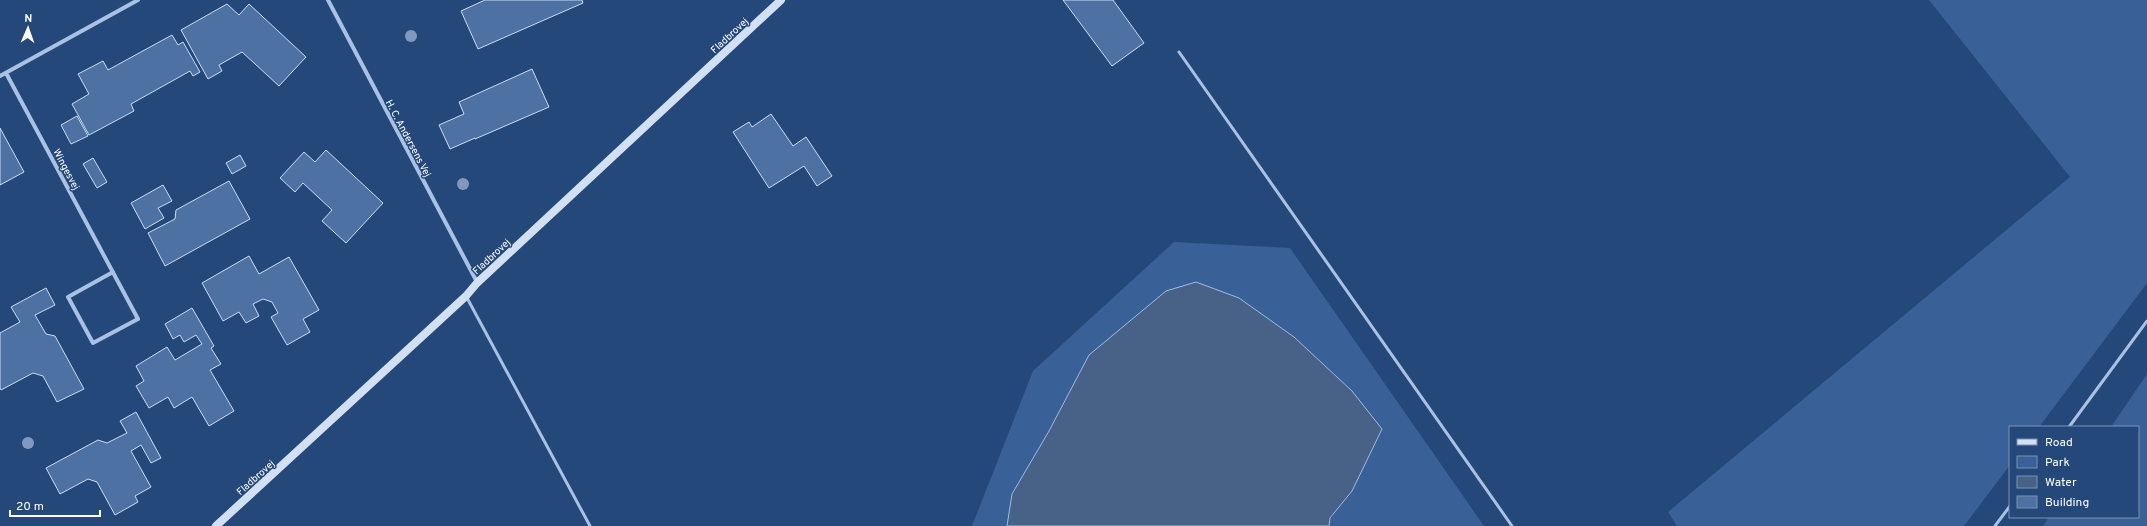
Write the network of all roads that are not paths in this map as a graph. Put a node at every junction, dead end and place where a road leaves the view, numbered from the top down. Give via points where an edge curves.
1 (138, 0) edge
2 (328, 0) edge
3 (781, 0) edge
4 (1179, 52) dead end
5 (6, 73) junction
6 (0, 76) edge
7 (114, 272) junction
8 (477, 283) junction
9 (466, 296) junction
10 (2147, 321) edge
11 (2070, 426) edge
12 (2009, 507) edge
13 (216, 526) edge
14 (590, 526) edge
15 (1512, 526) edge
16 (1995, 526) edge

1 - 5 street
2 - 8 street, H. C. Andersens Vej
3 - 8 main road, Fladbrovej
4 - 15 lane
5 - 6 street
5 - 7 street, Wingesvej
7 - 7 street, Wingesvej via 68,296 93,343 138,319
8 - 9 main road, Fladbrovej
9 - 13 main road, Fladbrovej
9 - 14 lane
10 - 11 lane
12 - 16 lane

